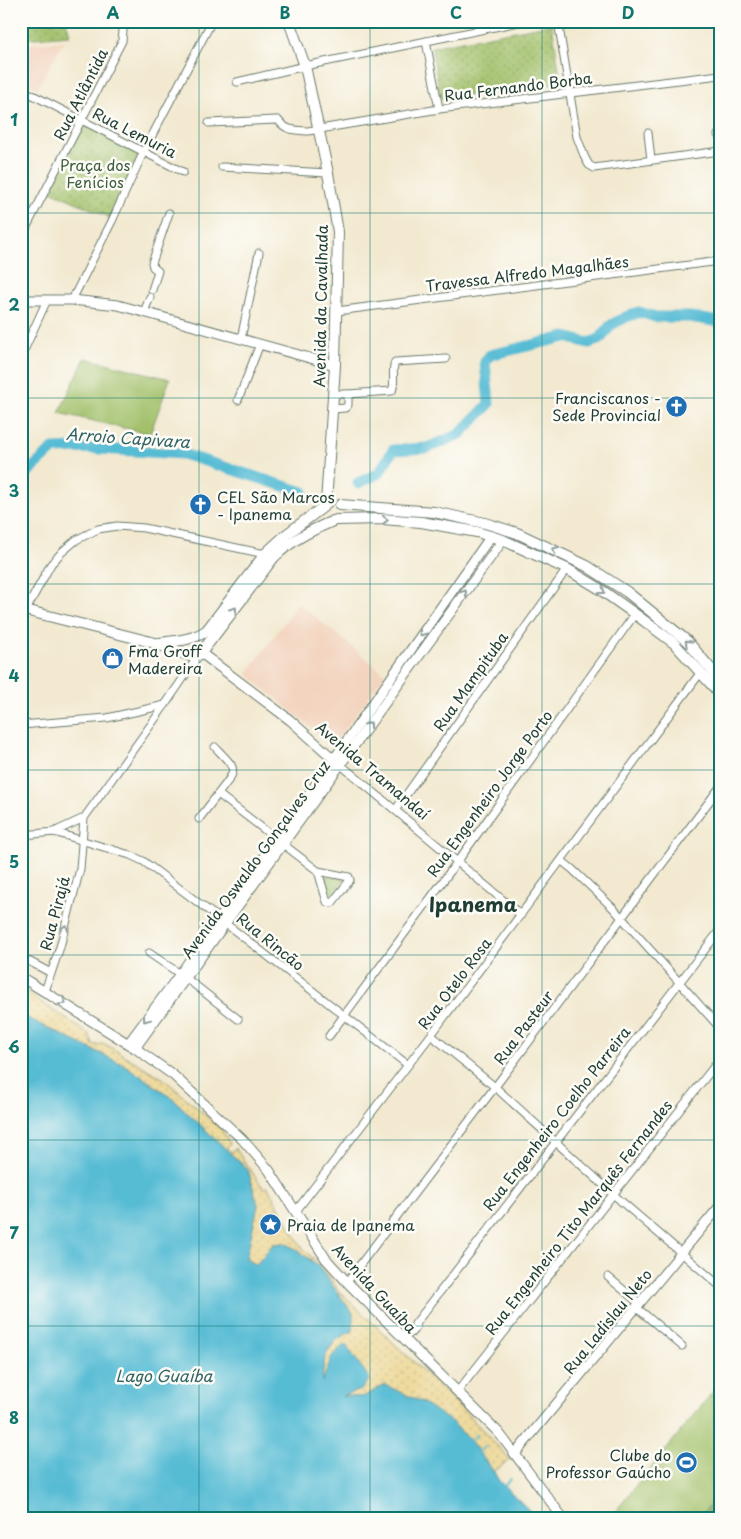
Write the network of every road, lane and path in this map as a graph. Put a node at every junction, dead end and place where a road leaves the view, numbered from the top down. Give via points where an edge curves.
1 (124, 21) edge
2 (212, 21) edge
3 (289, 21) edge
4 (524, 21) edge
5 (558, 21) edge
6 (426, 41) junction
7 (305, 66) junction
8 (720, 75) edge
9 (237, 82) dead end
10 (21, 90) edge
11 (570, 94) junction
12 (439, 109) junction
13 (82, 120) junction
14 (210, 123) dead end
15 (320, 130) junction
16 (648, 133) dead end
17 (144, 151) junction
18 (720, 151) edge
19 (651, 160) junction
20 (222, 167) dead end
21 (183, 172) dead end
22 (328, 173) junction
23 (169, 213) dead end
24 (21, 238) edge
25 (259, 253) dead end
26 (720, 261) edge
27 (21, 300) edge
28 (47, 300) junction
29 (72, 300) junction
30 (337, 311) junction
31 (144, 312) junction
32 (241, 339) junction
33 (260, 344) junction
34 (21, 357) edge
35 (446, 359) dead end
36 (335, 366) junction
37 (334, 394) junction
38 (348, 394) junction
39 (238, 400) dead end
40 (333, 409) junction
41 (329, 478) junction
42 (339, 503) junction
43 (324, 506) junction
44 (335, 520) junction
45 (491, 536) junction
46 (503, 540) junction
47 (265, 554) junction
48 (567, 569) junction
49 (23, 612) edge
50 (436, 614) junction
51 (635, 614) junction
52 (444, 620) junction
53 (191, 638) junction
54 (155, 644) junction
55 (201, 652) junction
56 (187, 654) junction
57 (701, 672) junction
58 (184, 676) junction
59 (720, 680) edge
60 (387, 683) junction
61 (395, 689) junction
62 (720, 694) edge
63 (165, 705) junction
64 (21, 725) edge
65 (215, 747) dead end
66 (337, 762) junction
67 (720, 787) edge
68 (218, 794) junction
69 (396, 810) junction
70 (84, 818) junction
71 (199, 818) dead end
72 (21, 827) edge
73 (54, 832) junction
74 (23, 838) edge
75 (82, 841) junction
76 (280, 841) junction
77 (457, 861) junction
78 (562, 861) junction
79 (318, 871) junction
80 (521, 915) junction
81 (622, 918) junction
82 (223, 920) junction
83 (720, 930) edge
84 (150, 953) dead end
85 (21, 957) edge
86 (51, 973) junction
87 (183, 976) junction
88 (21, 977) edge
89 (678, 983) junction
90 (45, 991) junction
91 (344, 1017) junction
92 (238, 1019) dead end
93 (720, 1028) edge
94 (431, 1035) junction
95 (329, 1036) dead end
96 (131, 1046) junction
97 (720, 1059) edge
98 (408, 1065) junction
99 (495, 1087) junction
100 (555, 1141) junction
101 (614, 1194) junction
102 (720, 1206) edge
103 (296, 1211) junction
104 (680, 1254) junction
105 (608, 1277) dead end
106 (347, 1282) junction
107 (720, 1286) edge
108 (638, 1305) junction
109 (406, 1336) junction
110 (682, 1346) dead end
111 (458, 1391) junction
112 (515, 1454) junction
113 (563, 1518) edge

1 - 13 street, Rua Atlântida via 122,41
2 - 17 street
3 - 7 main road, Avenida da Cavalhada
4 - 6 street
5 - 11 street
6 - 7 street
6 - 12 street
7 - 9 street
7 - 15 main road, Avenida da Cavalhada
8 - 11 street, Rua Fernando Borba
10 - 13 street, Rua Lemuria
11 - 12 street, Rua Fernando Borba
11 - 19 street via 577,137 589,165 594,168
12 - 15 street, Rua Fernando Borba
13 - 17 street, Rua Lemuria
13 - 24 street, Rua Atlântida
14 - 15 street, Rua Fernando Borba via 278,120 290,130
15 - 22 main road, Avenida da Cavalhada
16 - 19 street
17 - 21 street, Rua Lemuria
17 - 29 street
18 - 19 street
20 - 22 street
22 - 30 main road, Avenida da Cavalhada via 338,232
23 - 31 street via 152,263 158,272
25 - 32 street
26 - 30 street, Travessa Alfredo Magalhães
27 - 28 street
28 - 29 street
28 - 34 street
29 - 31 street via 118,305
30 - 36 main road, Avenida da Cavalhada
31 - 32 street
32 - 33 street
33 - 36 street
33 - 39 street
35 - 38 street via 395,362 392,391
36 - 37 main road, Avenida da Cavalhada
37 - 38 street
37 - 40 main road, Avenida da Cavalhada
38 - 40 street via 346,408
40 - 41 main road, Avenida da Cavalhada
41 - 42 main road, Avenida da Cavalhada
41 - 43 main road, Avenida da Cavalhada
42 - 43 main road via 329,502
42 - 44 main road via 342,515
59 -> 42 main road via 687,641 627,592 587,566 526,537 485,523 434,512
43 - 44 main road via 324,515
43 - 47 main road
44 -> 45 main road via 421,522
55 -> 44 main road via 288,543
45 - 46 main road
45 - 50 street, Avenida Oswaldo Gonçalves Cruz
46 - 48 main road
52 -> 46 street, Avenida Oswaldo Gonçalves Cruz
47 - 49 street via 144,528 117,526 98,529 76,540 62,552
47 - 53 main road via 207,630
48 -> 51 main road
48 - 69 street, Rua Mampituba
49 - 54 main road
50 - 52 street
50 -> 60 street, Avenida Oswaldo Gonçalves Cruz
51 - 57 main road via 674,643
51 - 77 street, Rua Engenheiro Jorge Porto
52 - 61 street, Avenida Oswaldo Gonçalves Cruz
53 - 54 main road
53 - 55 main road via 202,641
53 - 56 main road via 184,646
54 - 56 main road
55 - 56 main road via 193,656
55 - 58 street
55 - 66 street, Avenida Tramandaí via 290,720
56 - 58 street
57 - 62 main road
57 - 78 street, Rua Otelo Rosa
58 - 63 street
60 - 61 street
60 - 66 street, Avenida Oswaldo Gonçalves Cruz
66 -> 61 street, Avenida Oswaldo Gonçalves Cruz
63 - 64 street via 107,718
63 - 70 street
65 - 68 street via 230,764 233,775
66 - 69 street, Avenida Tramandaí
66 - 76 street, Avenida Oswaldo Gonçalves Cruz
67 - 81 street, Rua Pasteur
68 - 71 street
68 - 76 street
69 - 77 street, Avenida Tramandaí
70 - 73 street
70 - 75 street, Rua Pirajá
72 - 74 street
73 - 74 street, Rua Rincão
73 - 75 street, Rua Rincão
75 - 82 street, Rua Rincão via 143,861
86 -> 75 street, Rua Pirajá via 80,870
76 - 79 street
76 - 82 street, Avenida Oswaldo Gonçalves Cruz
77 - 80 street, Avenida Tramandaí
77 - 91 street, Rua Engenheiro Jorge Porto
78 - 80 street, Rua Otelo Rosa
78 - 81 street
79 - 79 street via 328,902 332,903 350,878
80 - 94 street, Rua Otelo Rosa
81 - 89 street
81 - 99 street, Rua Pasteur
82 - 87 street, Avenida Oswaldo Gonçalves Cruz
82 - 91 street, Rua Rincão
83 - 89 street, Rua Engenheiro Coelho Parreira
84 - 87 street
85 - 86 street
86 - 90 street, Rua Pirajá
87 - 92 street
87 - 96 street, Avenida Oswaldo Gonçalves Cruz
88 - 90 street, Avenida Guaíba
89 - 93 street
89 - 100 street, Rua Engenheiro Coelho Parreira
90 -> 96 street, Avenida Guaíba
91 - 95 street, Rua Engenheiro Jorge Porto
91 - 98 street, Rua Rincão
94 - 98 street, Rua Otelo Rosa
94 - 99 street
96 - 103 street, Avenida Guaíba via 173,1075 242,1139 269,1170
97 - 101 street, Rua Engenheiro Tito Marquês Fernandes
98 - 103 street, Rua Otelo Rosa
99 - 100 street
99 - 106 street, Rua Pasteur
100 - 101 street
100 - 109 street, Rua Engenheiro Coelho Parreira via 415,1324 416,1328
101 - 104 street
101 - 111 street, Rua Engenheiro Tito Marquês Fernandes
102 - 104 street, Rua Ladislau Neto
103 - 106 street, Avenida Guaíba via 326,1259
104 - 107 street
104 - 108 street, Rua Ladislau Neto
105 - 108 street
106 - 109 street, Avenida Guaíba
108 - 110 street
108 - 112 street, Rua Ladislau Neto
109 - 111 street, Avenida Guaíba
111 - 112 street, Avenida Guaíba via 500,1433
112 - 113 street, Avenida Guaíba

